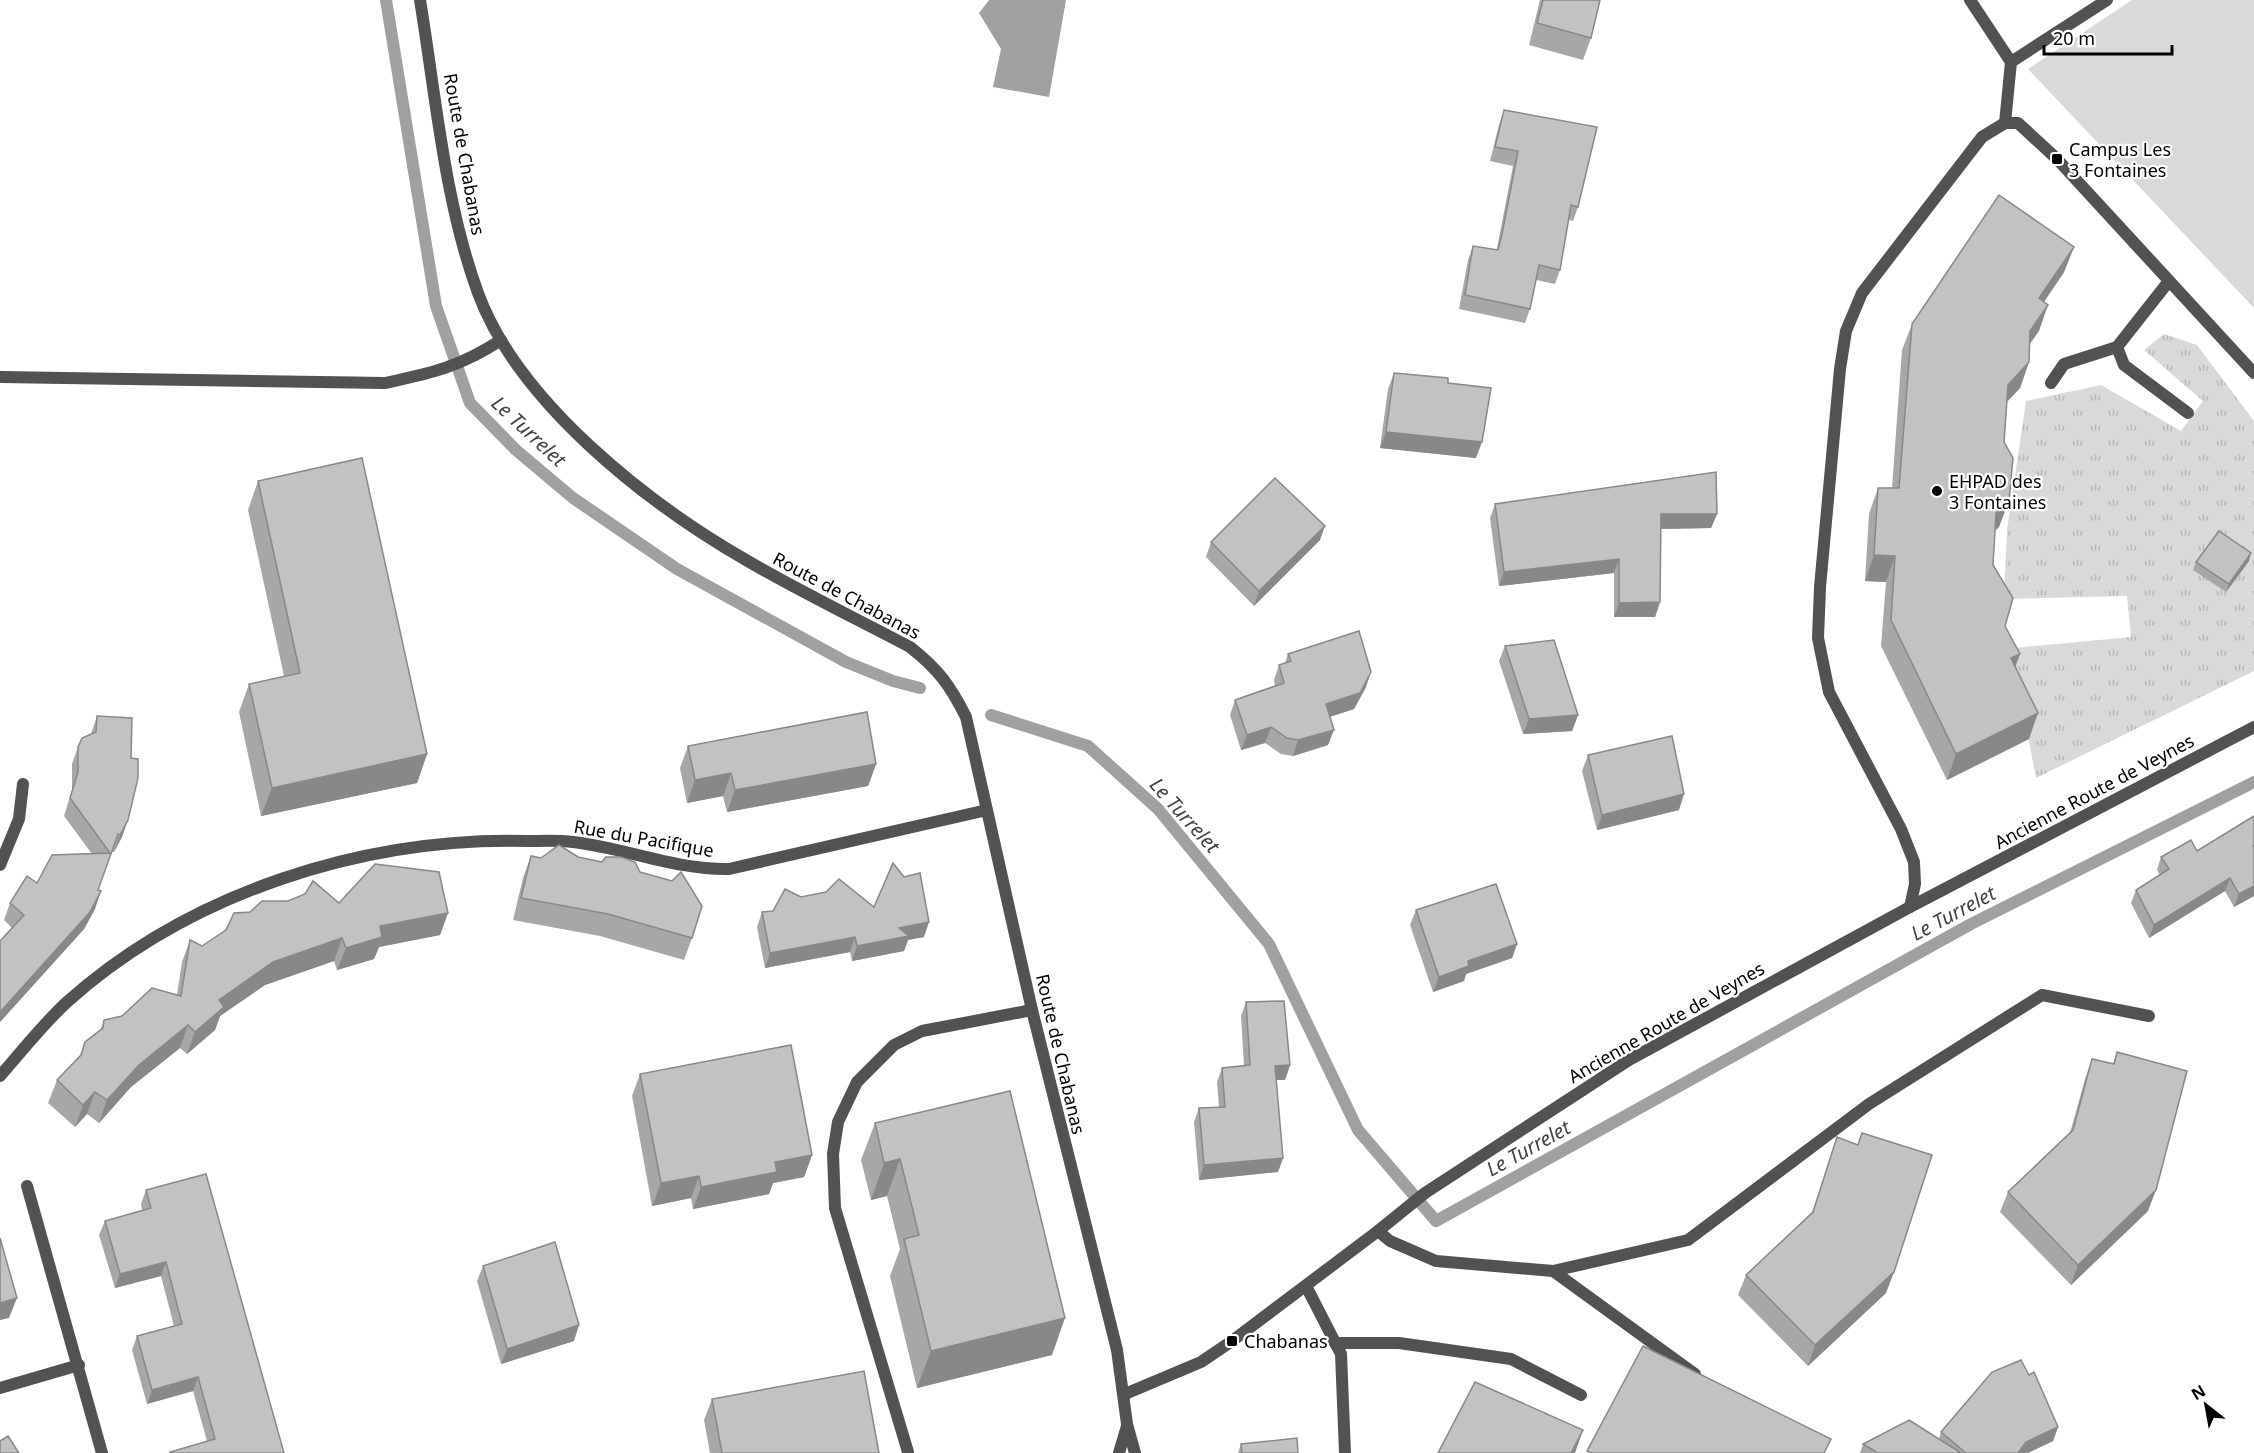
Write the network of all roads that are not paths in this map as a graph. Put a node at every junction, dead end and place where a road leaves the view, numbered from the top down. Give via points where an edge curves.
1 (420, 0) edge
2 (1970, 0) edge
3 (2107, 0) edge
4 (2011, 62) junction
5 (2005, 123) junction
6 (2169, 281) junction
7 (501, 340) junction
8 (2116, 347) junction
9 (2254, 373) edge
10 (0, 377) edge
11 (2051, 383) dead end
12 (2188, 412) dead end
13 (2254, 727) edge
14 (23, 784) dead end
15 (987, 810) junction
16 (0, 864) edge
17 (1910, 908) junction
18 (1032, 1010) junction
19 (2149, 1016) dead end
20 (0, 1076) edge
21 (27, 1186) dead end
22 (1378, 1232) junction
23 (1553, 1271) junction
24 (1306, 1286) junction
25 (1335, 1342) junction
26 (79, 1365) junction
27 (1707, 1383) edge
28 (0, 1388) edge
29 (1125, 1394) junction
30 (1581, 1395) dead end
31 (1127, 1424) junction
32 (908, 1452) edge
33 (102, 1453) edge
34 (1119, 1453) edge
35 (1135, 1453) edge
36 (1345, 1453) edge

1 - 7 street, Route de Chabanas via 458,232 478,295
2 - 4 street
3 - 4 street
4 - 5 street
5 - 6 street via 2018,123 2034,137
5 - 17 street via 1982,137 1862,293 1846,331 1840,369 1818,638 1829,692 1914,862
6 - 8 street
6 - 9 street
7 - 10 street via 477,356 439,372 385,384
7 - 15 street, Route de Chabanas via 523,375 557,416 665,506 745,560 910,647 933,665 951,687 966,717
8 - 11 street via 2064,363
8 - 12 street via 2124,365
13 - 17 street, Ancienne Route de Veynes
14 - 16 street via 19,819
15 - 18 street, Route de Chabanas
15 - 20 street, Rue du Pacifique via 729,869 699,869 573,842 496,840 413,846 313,868 204,912 134,952 67,1002
17 - 22 street, Ancienne Route de Veynes via 1629,1060 1425,1193
18 - 29 street, Route de Chabanas
18 - 32 street via 922,1031 894,1045 857,1082 838,1122 833,1154 835,1208
19 - 23 street via 2042,995 1869,1104 1688,1240
21 - 26 street
22 - 23 street via 1436,1260
22 - 24 street, Ancienne Route de Veynes
23 - 27 street
24 - 25 street
24 - 29 street, Ancienne Route de Veynes via 1201,1362
25 - 30 street via 1399,1343 1511,1359
25 - 36 street via 1341,1354
26 - 28 street
26 - 33 street
29 - 31 street, Route de Chabanas
31 - 34 street, Route de Chabanas
31 - 35 street, Route de Chabanas

